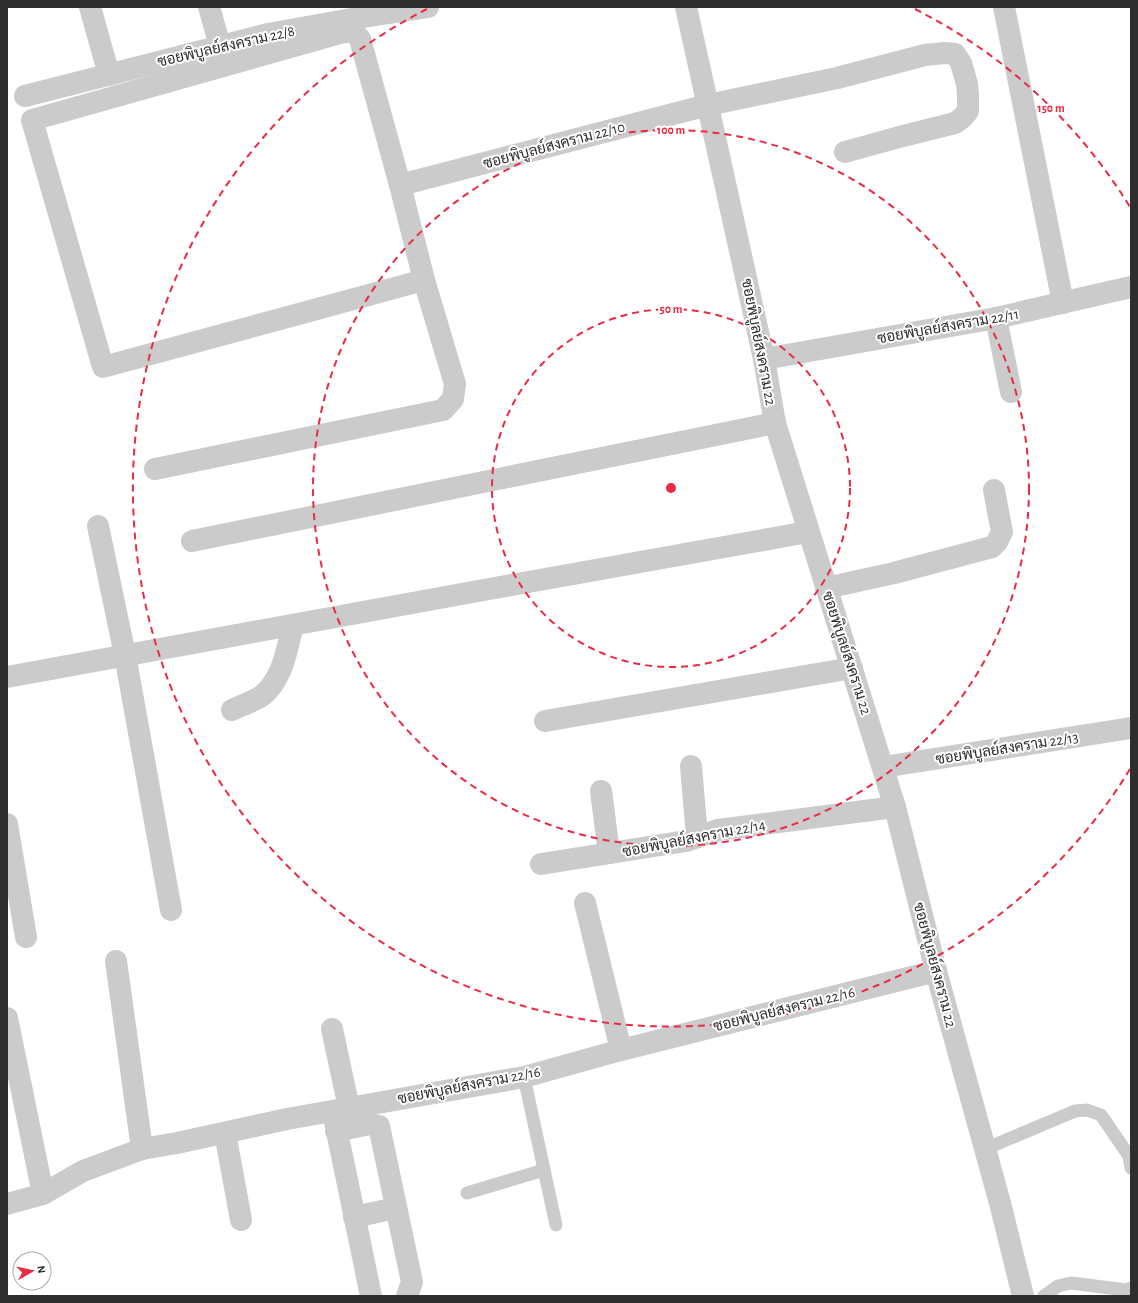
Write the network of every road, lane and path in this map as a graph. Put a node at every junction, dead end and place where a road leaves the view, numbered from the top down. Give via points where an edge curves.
1 (90, 7) edge
2 (209, 7) edge
3 (428, 7) edge
4 (686, 7) edge
5 (1004, 7) edge
6 (356, 12) edge
7 (220, 46) junction
8 (109, 75) junction
9 (25, 96) dead end
10 (708, 105) junction
11 (845, 152) dead end
12 (400, 185) junction
13 (424, 280) junction
14 (1131, 287) edge
15 (1063, 303) junction
16 (996, 318) junction
17 (764, 358) junction
18 (1011, 392) dead end
19 (775, 423) junction
20 (155, 469) dead end
21 (994, 490) dead end
22 (98, 526) dead end
23 (808, 532) junction
24 (192, 541) dead end
25 (826, 588) junction
26 (293, 625) junction
27 (125, 655) junction
28 (852, 668) junction
29 (7, 677) edge
30 (232, 710) dead end
31 (545, 721) dead end
32 (1131, 728) edge
33 (691, 766) dead end
34 (882, 767) junction
35 (601, 791) dead end
36 (895, 807) junction
37 (7, 824) edge
38 (697, 837) junction
39 (609, 853) junction
40 (542, 864) dead end
41 (585, 903) dead end
42 (171, 910) dead end
43 (26, 937) dead end
44 (116, 960) dead end
45 (936, 971) junction
46 (7, 1018) edge
47 (332, 1029) dead end
48 (10, 1043) edge
49 (621, 1050) junction
50 (524, 1077) junction
51 (339, 1116) junction
52 (225, 1133) junction
53 (985, 1148) junction
54 (142, 1149) junction
55 (1131, 1168) edge
56 (544, 1170) junction
57 (467, 1193) dead end
58 (43, 1194) junction
59 (7, 1204) edge
60 (396, 1208) junction
61 (354, 1217) junction
62 (241, 1220) dead end
63 (556, 1226) dead end
64 (1131, 1288) edge
65 (371, 1296) edge
66 (406, 1296) edge
67 (1023, 1296) edge
68 (1044, 1296) edge

1 - 8 street
2 - 7 street
3 - 6 street, ซอยพิบูลย์สงคราม 22/8
4 - 10 street, ซอยพิบูลย์สงคราม 22
5 - 15 street
6 - 7 street, ซอยพิบูลย์สงคราม 22/8
7 - 8 street, ซอยพิบูลย์สงคราม 22/8
8 - 9 street, ซอยพิบูลย์สงคราม 22/8
10 - 11 street, ซอยพิบูลย์สงคราม 22/10 via 837,78 925,55 945,52 955,54 961,63 967,84 968,111 962,118 955,124
10 - 12 street, ซอยพิบูลย์สงคราม 22/10
10 - 17 street, ซอยพิบูลย์สงคราม 22
12 - 13 street
12 - 13 street via 360,39 354,32 344,32 32,120 103,367
13 - 20 street via 455,384 453,399 443,410
14 - 15 street, ซอยพิบูลย์สงคราม 22/11
15 - 16 street, ซอยพิบูลย์สงคราม 22/11
16 - 17 street, ซอยพิบูลย์สงคราม 22/11
16 - 18 street
17 - 19 street, ซอยพิบูลย์สงคราม 22
19 - 23 street, ซอยพิบูลย์สงคราม 22
19 - 24 street
21 - 25 street via 1002,532 992,547
22 - 27 street
23 - 25 street, ซอยพิบูลย์สงคราม 22
23 - 26 street
25 - 28 street, ซอยพิบูลย์สงคราม 22
26 - 27 street
26 - 30 street via 286,658 276,679 262,696
27 - 29 street
27 - 42 street
28 - 31 street
28 - 34 street, ซอยพิบูลย์สงคราม 22
32 - 34 street, ซอยพิบูลย์สงคราม 22/13
33 - 38 street
34 - 36 street, ซอยพิบูลย์สงคราม 22
35 - 39 street
36 - 38 street, ซอยพิบูลย์สงคราม 22/14 via 718,830
36 - 45 street, ซอยพิบูลย์สงคราม 22
37 - 43 street
38 - 39 street, ซอยพิบูลย์สงคราม 22/14
39 - 40 street, ซอยพิบูลย์สงคราม 22/14
41 - 49 street
44 - 54 street
45 - 49 street, ซอยพิบูลย์สงคราม 22/16
45 - 53 street, ซอยพิบูลย์สงคราม 22
46 - 48 street
47 - 51 street
48 - 58 street
49 - 50 street, ซอยพิบูลย์สงคราม 22/16
50 - 51 street, ซอยพิบูลย์สงคราม 22/16
50 - 56 lane
51 - 52 street, ซอยพิบูลย์สงคราม 22/16 via 287,1119
51 - 60 street via 379,1126
51 - 61 street
52 - 54 street, ซอยพิบูลย์สงคราม 22/16
52 - 62 street
53 - 55 lane via 1075,1111 1087,1110 1101,1115 1129,1156
53 - 67 street, ซอยพิบูลย์สงคราม 22
54 - 58 street, ซอยพิบูลย์สงคราม 22/16 via 83,1171
56 - 57 lane
56 - 63 lane
58 - 59 street, ซอยพิบูลย์สงคราม 22/16
60 - 61 street
60 - 66 street via 412,1282
61 - 65 street
64 - 68 lane via 1126,1290 1071,1283 1058,1286

